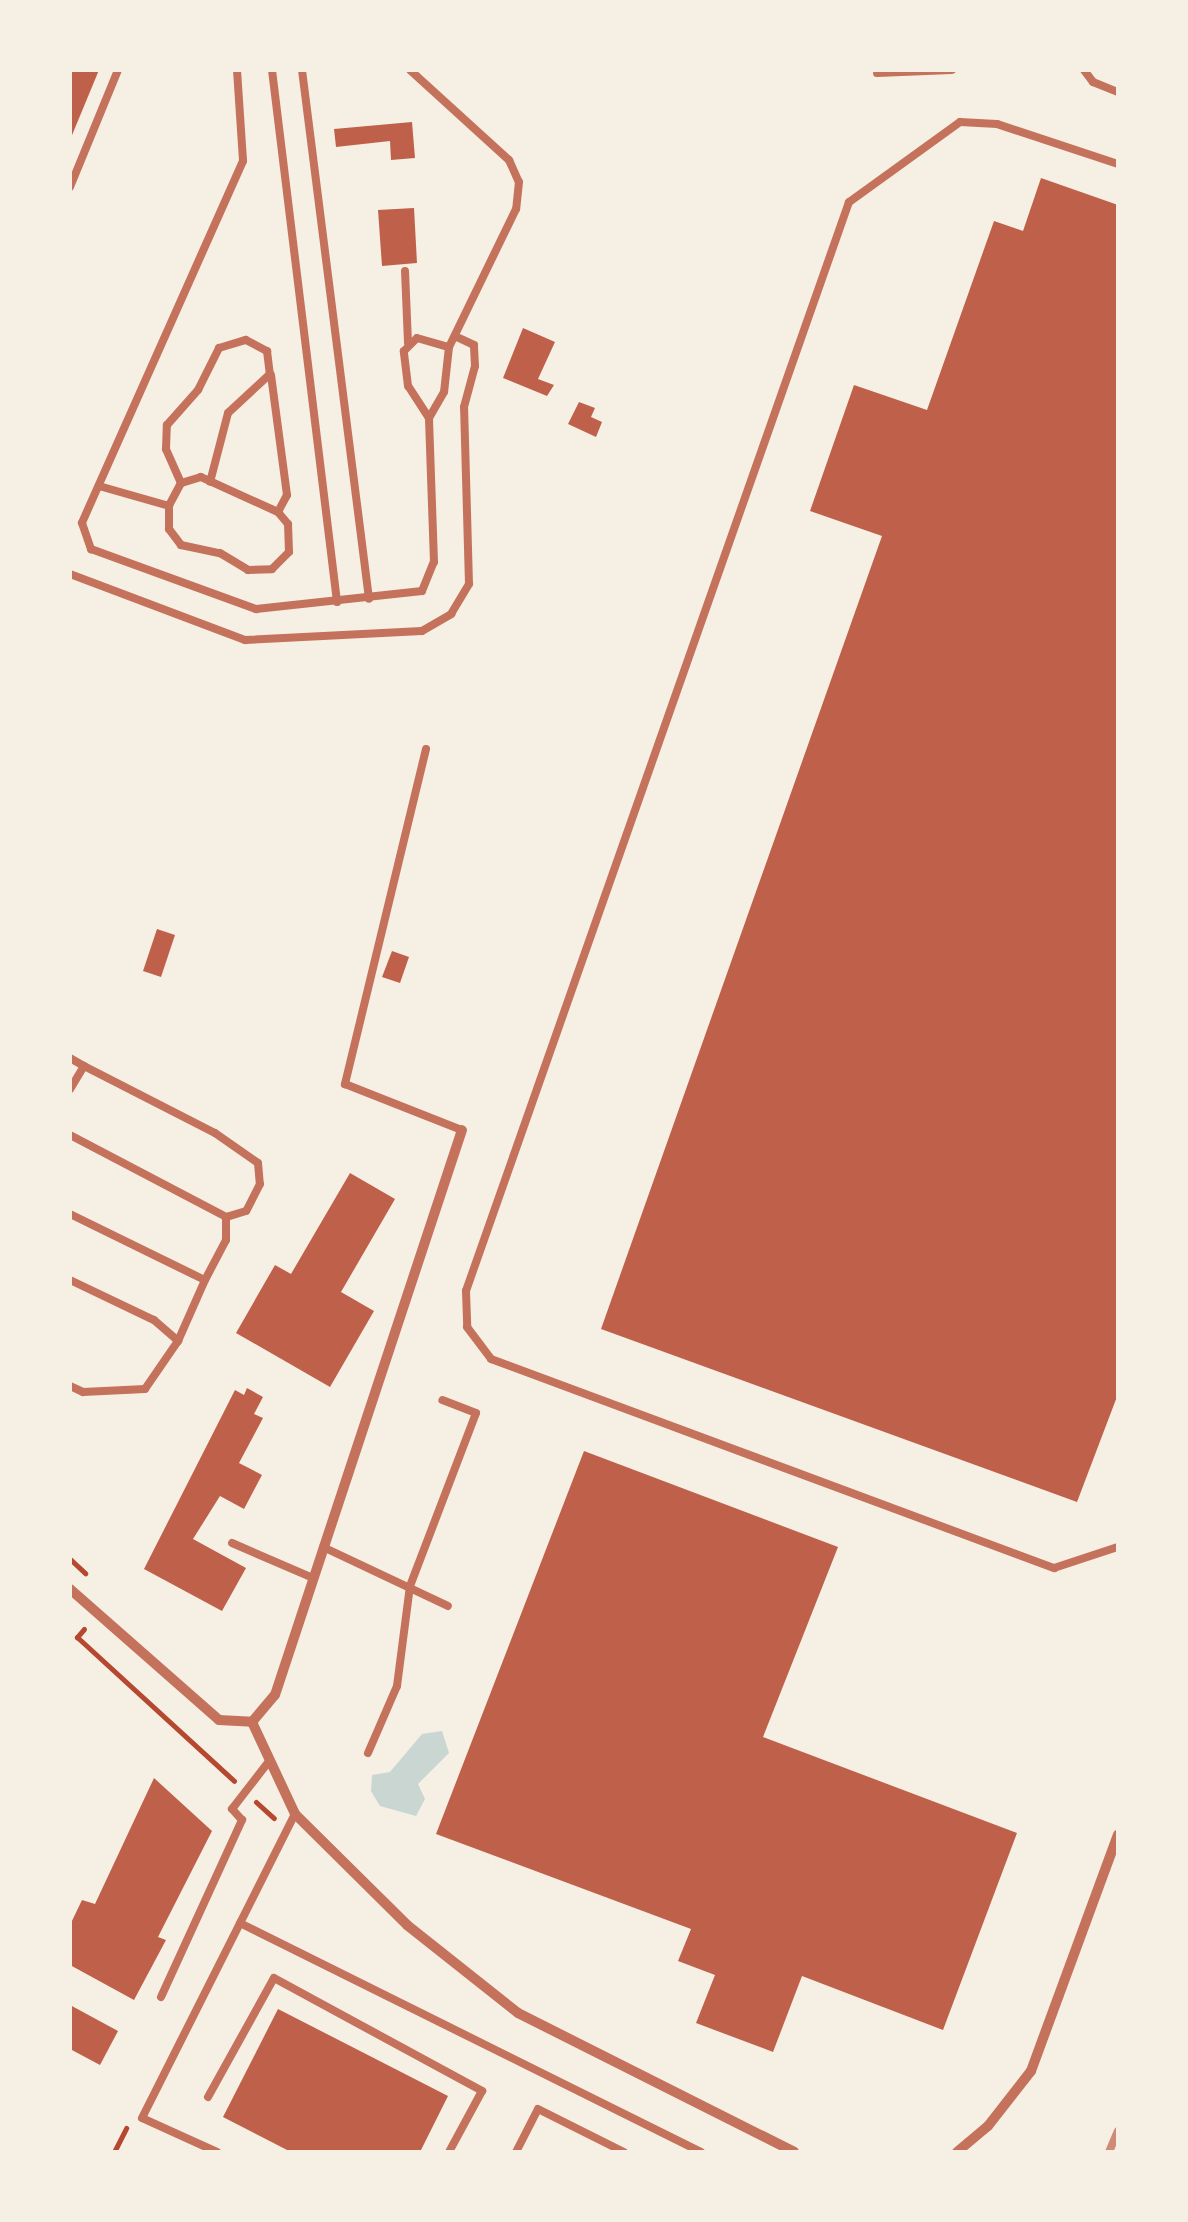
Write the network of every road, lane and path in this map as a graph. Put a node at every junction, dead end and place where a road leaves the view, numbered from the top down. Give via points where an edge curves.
1 (118, 70) edge
2 (237, 70) edge
3 (272, 70) edge
4 (302, 70) edge
5 (410, 70) edge
6 (952, 70) edge
7 (1084, 70) edge
8 (877, 73) dead end
9 (1118, 92) edge
10 (1118, 164) edge
11 (70, 186) edge
12 (405, 271) dead end
13 (455, 336) junction
14 (408, 343) junction
15 (449, 347) junction
16 (270, 374) junction
17 (430, 418) junction
18 (210, 482) junction
19 (180, 483) junction
20 (98, 486) junction
21 (169, 506) junction
22 (278, 512) junction
23 (70, 574) edge
24 (369, 598) junction
25 (337, 602) junction
26 (426, 749) dead end
27 (70, 1058) edge
28 (84, 1066) junction
29 (70, 1089) edge
30 (462, 1130) joint
31 (70, 1134) edge
32 (70, 1214) edge
33 (226, 1216) junction
34 (70, 1280) edge
35 (205, 1280) junction
36 (178, 1341) junction
37 (70, 1386) edge
38 (442, 1400) dead end
39 (232, 1543) dead end
40 (323, 1546) junction
41 (1118, 1547) edge
42 (70, 1559) edge
43 (313, 1578) junction
44 (99, 1586) dead end
45 (410, 1586) junction
46 (70, 1589) edge
47 (448, 1606) dead end
48 (99, 1614) junction
49 (252, 1722) junction
50 (368, 1753) dead end
51 (270, 1760) junction
52 (245, 1792) junction
53 (296, 1814) junction
54 (277, 1828) dead end
55 (1118, 1835) edge
56 (240, 1923) junction
57 (161, 1996) dead end
58 (208, 2096) dead end
59 (217, 2152) edge
60 (449, 2152) edge
61 (516, 2152) edge
62 (624, 2152) edge
63 (701, 2152) edge
64 (794, 2152) edge
65 (957, 2152) edge

1 - 11 lane
2 - 20 lane via 242,161
3 - 25 lane
4 - 24 lane
5 - 13 lane via 509,160 519,182 516,210
6 - 8 lane
7 - 9 lane via 1093,82
10 - 41 lane via 997,124 960,122 849,202 466,1291 468,1327 491,1359 1054,1568
12 - 14 lane
13 - 15 lane
13 - 23 lane via 474,345 475,366 464,408 469,584 451,614 422,631 245,640
14 - 15 lane via 429,339
14 - 17 lane via 408,386
15 - 17 lane via 444,392
16 - 18 lane via 228,413
16 - 19 lane via 271,358 261,346 238,339 219,348 198,390 167,425 166,449
16 - 22 lane via 287,495
17 - 24 lane via 432,577 422,591
18 - 19 lane via 195,476
18 - 22 lane
19 - 21 lane
20 - 21 lane
20 - 25 lane via 82,524 86,542 99,554 243,607
21 - 22 lane via 169,528 180,545 220,553 257,572 280,564 289,552 288,524
24 - 25 lane
26 - 30 lane via 344,1084
27 - 28 lane
28 - 29 lane
28 - 33 lane via 201,1125 258,1163 260,1184 246,1211
30 - 40 street
31 - 33 lane via 150,1182
32 - 35 lane
33 - 35 lane via 226,1240
34 - 36 lane via 154,1320
35 - 36 lane
36 - 37 lane via 145,1389 83,1392
38 - 45 lane via 476,1413
39 - 43 lane
40 - 43 street
40 - 45 lane
42 - 44 path
43 - 49 street via 275,1695
45 - 47 lane
45 - 50 lane via 397,1686
46 - 48 street
48 - 49 street via 219,1720
48 - 52 path via 77,1637
49 - 51 street
51 - 52 lane
51 - 53 street
52 - 54 path
52 - 57 lane via 232,1809 242,1820
53 - 56 lane
53 - 64 street via 408,1925 518,2013
55 - 65 street via 1031,2071 988,2126
56 - 59 lane via 142,2118
56 - 63 lane
58 - 60 lane via 274,1978 482,2090
61 - 62 lane via 538,2109

